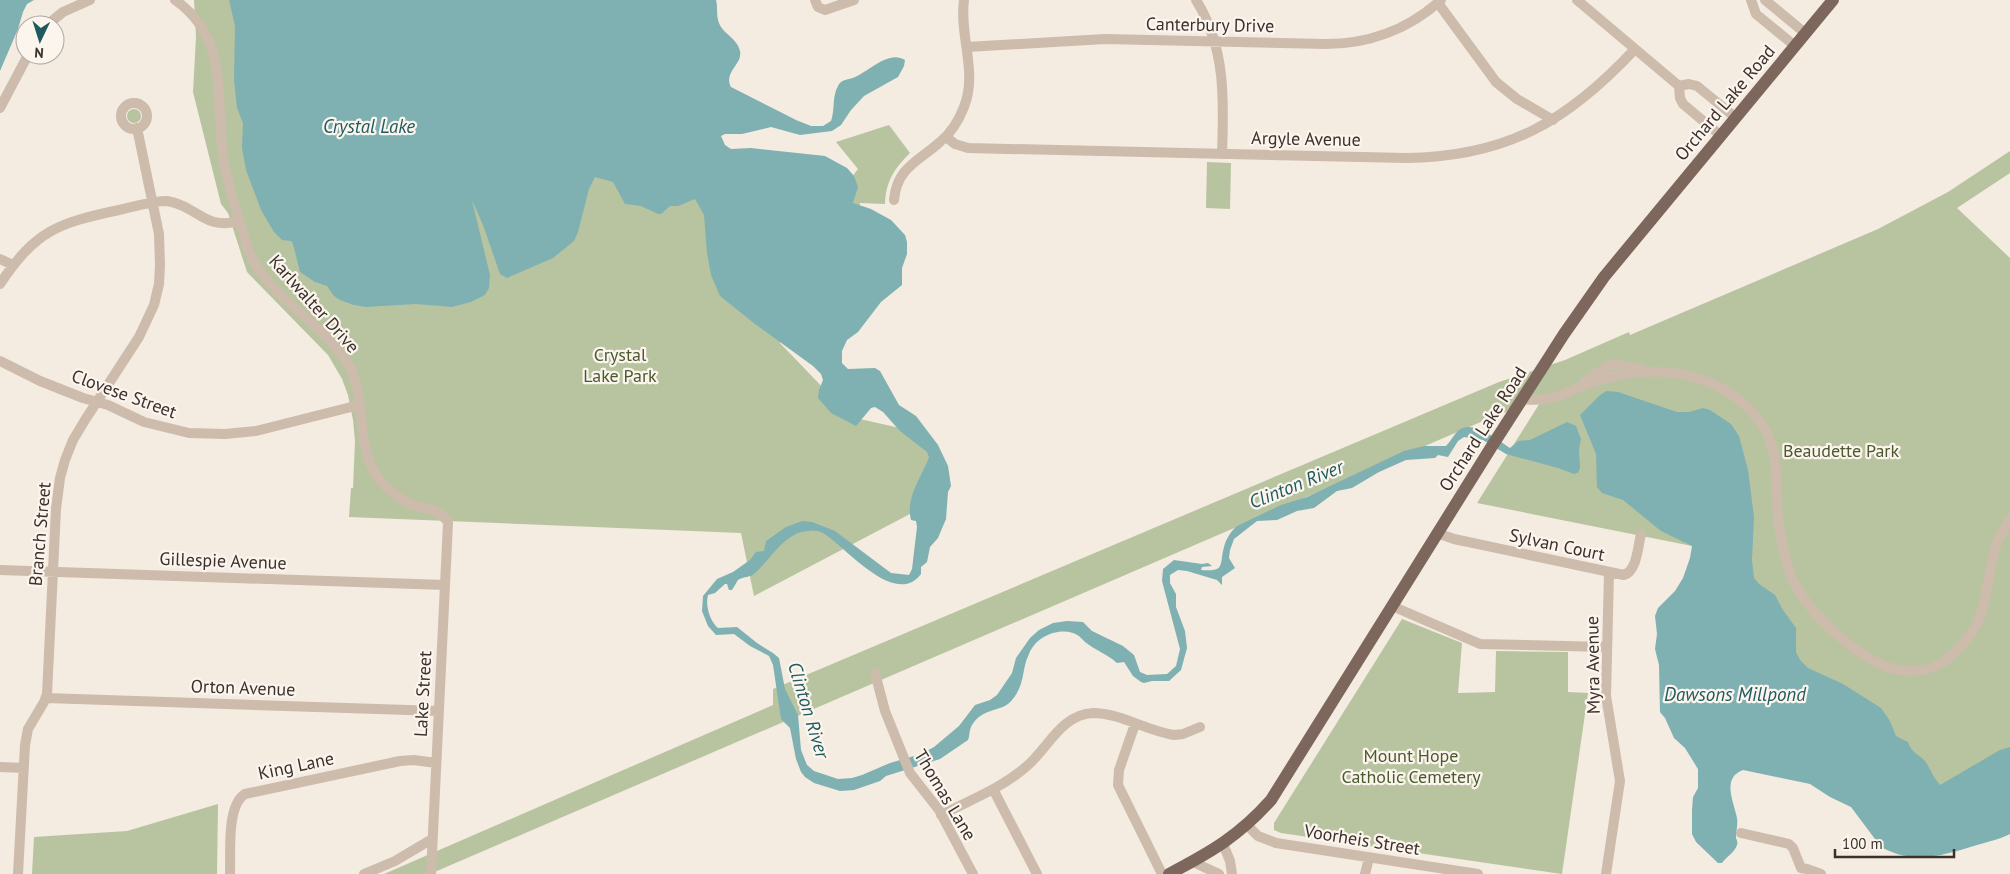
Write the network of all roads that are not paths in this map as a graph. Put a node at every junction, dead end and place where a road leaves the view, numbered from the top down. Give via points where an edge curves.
1 (90, 0) edge
2 (175, 0) edge
3 (815, 0) edge
4 (853, 0) edge
5 (964, 0) edge
6 (1196, 0) edge
7 (1577, 0) edge
8 (1751, 0) edge
9 (1765, 0) edge
10 (1833, 0) edge
11 (1439, 1) edge
12 (59, 15) edge
13 (1806, 33) junction
14 (1215, 41) junction
15 (1795, 46) junction
16 (967, 47) junction
17 (1635, 49) junction
18 (23, 65) edge
19 (1679, 86) junction
20 (0, 108) edge
21 (1735, 117) junction
22 (1553, 120) junction
23 (137, 128) dead end
24 (1720, 135) junction
25 (946, 137) junction
26 (1222, 154) junction
27 (894, 200) dead end
28 (153, 203) junction
29 (240, 221) junction
30 (0, 259) edge
31 (13, 265) junction
32 (0, 284) edge
33 (0, 361) edge
34 (1523, 399) junction
35 (97, 402) junction
36 (359, 405) junction
37 (444, 516) joint
38 (2010, 519) edge
39 (1437, 533) junction
40 (1641, 534) dead end
41 (0, 570) edge
42 (53, 572) junction
43 (1608, 572) junction
44 (445, 585) junction
45 (1392, 606) junction
46 (1607, 647) junction
47 (875, 673) dead end
48 (46, 698) junction
49 (439, 711) junction
50 (1135, 724) junction
51 (1200, 728) dead end
52 (436, 762) junction
53 (0, 767) edge
54 (24, 768) junction
55 (992, 788) junction
56 (941, 815) junction
57 (1247, 826) junction
58 (1741, 833) dead end
59 (432, 838) junction
60 (1223, 844) junction
61 (1369, 858) junction
62 (1193, 862) junction
63 (1798, 871) edge
64 (18, 874) edge
65 (230, 874) edge
66 (364, 874) edge
67 (431, 874) edge
68 (973, 874) edge
69 (1037, 874) edge
70 (1162, 874) edge
71 (1169, 874) edge
72 (1219, 874) edge
73 (1232, 874) edge
74 (1365, 874) edge
75 (1476, 874) edge
76 (1606, 874) edge
77 (1821, 874) edge

1 - 12 street
2 - 29 street, Karlwalter Drive via 196,17 212,45 217,69 224,163
3 - 4 street via 818,7 825,10
5 - 16 street
6 - 14 street
7 - 17 street
8 - 15 street via 1756,14
9 - 13 street
10 - 13 main road, Orchard Lake Road
11 - 14 street, Canterbury Drive via 1394,31 1353,43
11 - 22 street via 1496,82
13 - 15 main road, Orchard Lake Road
14 - 16 street, Canterbury Drive via 1080,39
14 - 26 street via 1223,82
15 - 21 main road, Orchard Lake Road
16 - 25 street via 970,73 967,97 959,118
17 - 19 street
17 - 22 street, Argyle Avenue via 1598,87
18 - 20 street
19 - 21 street via 1697,86
19 - 24 street via 1683,104
21 - 24 main road, Orchard Lake Road
22 - 26 street, Argyle Avenue via 1499,144 1446,156
23 - 28 street, Branch Street
24 - 34 main road, Orchard Lake Road via 1604,277
25 - 26 street, Argyle Avenue via 968,148
25 - 27 street via 907,168 898,182
28 - 29 street via 175,203 217,224
28 - 31 street via 62,225 37,240
28 - 35 street, Branch Street via 160,265 154,305 139,336
29 - 36 street, Karlwalter Drive via 248,249 260,272 346,362 356,384
30 - 31 street
31 - 32 street
33 - 35 street, Clovese Street via 40,381
34 - 38 street via 1547,400 1611,376 1658,372 1686,375 1730,393 1755,416 1766,433 1773,454 1779,526 1795,585 1807,602 1856,650 1877,663 1900,670 1926,670 1941,663 1963,644 1974,629 1982,613 1996,547
34 - 39 main road, Orchard Lake Road
35 - 36 street, Clovese Street via 162,427 216,434 256,431
35 - 42 street, Branch Street via 74,440 60,478
36 - 37 street, Karlwalter Drive via 366,452 380,480 408,502
37 - 44 street, Lake Street via 448,525
39 - 43 street, Sylvan Court via 1454,540
39 - 45 main road, Orchard Lake Road
40 - 43 street, Sylvan Court via 1631,571 1624,575
41 - 42 street, Gillespie Avenue
42 - 44 street, Gillespie Avenue
42 - 48 street, Branch Street
43 - 46 street, Myra Avenue
44 - 49 street, Lake Street
45 - 46 street via 1480,644
45 - 57 main road, Orchard Lake Road via 1280,787
46 - 76 street, Myra Avenue via 1606,700 1620,781
47 - 56 street, Thomas Lane via 902,756 910,773
48 - 49 street, Orton Avenue
48 - 54 street, Branch Street via 28,729
49 - 52 street, Lake Street
50 - 51 street via 1174,735
50 - 55 street via 1102,714 1075,717 1028,765
50 - 70 street via 1119,770 1118,785
52 - 59 street, Lake Street
52 - 65 street, King Lane via 400,761 243,796 233,814
53 - 54 street
54 - 64 street, Branch Street
55 - 56 street
55 - 69 street
56 - 68 street, Thomas Lane
57 - 60 main road, Orchard Lake Road
57 - 61 street, Voorheis Street via 1258,836 1276,843
58 - 63 street via 1789,844 1793,848
59 - 66 street via 395,861
59 - 67 street, Lake Street
60 - 62 main road, Orchard Lake Road
60 - 73 street
61 - 74 street
61 - 75 street, Voorheis Street
62 - 71 main road, Orchard Lake Road
62 - 72 street
63 - 77 street via 1807,869

